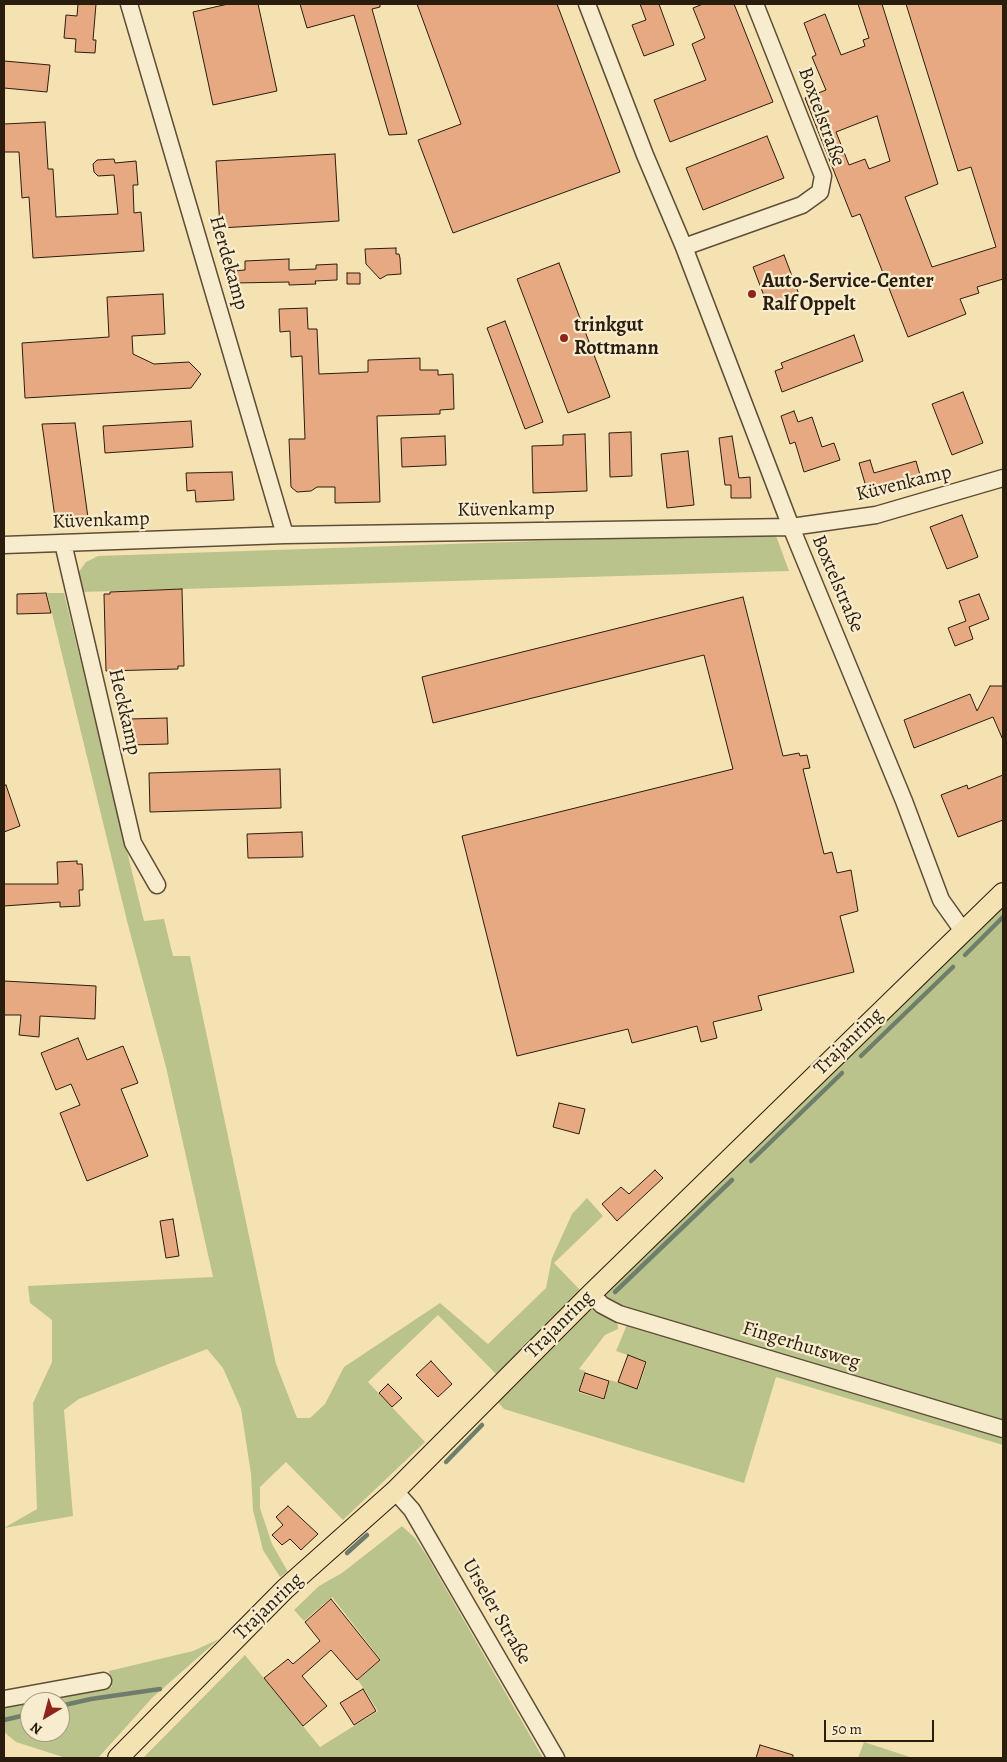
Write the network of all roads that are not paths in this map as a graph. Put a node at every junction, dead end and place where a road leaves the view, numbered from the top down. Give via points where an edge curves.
1 (129, 4) edge
2 (587, 4) edge
3 (755, 4) edge
4 (684, 247) junction
5 (1003, 478) edge
6 (790, 528) junction
7 (285, 535) junction
8 (64, 544) junction
9 (4, 545) edge
10 (158, 885) dead end
11 (1003, 893) edge
12 (963, 931) junction
13 (591, 1294) junction
14 (1003, 1429) edge
15 (395, 1491) junction
16 (103, 1681) dead end
17 (4, 1699) edge
18 (118, 1758) edge
19 (556, 1758) edge

1 - 7 street, Herdekamp
2 - 4 street, Boxtelstraße
3 - 4 street, Boxtelstraße via 823,176 820,192 802,205
4 - 6 street, Boxtelstraße
5 - 6 street, Küvenkamp via 876,515
6 - 7 street, Küvenkamp
6 - 12 street, Boxtelstraße via 904,801 941,900
7 - 8 street, Küvenkamp
8 - 9 street, Küvenkamp
8 - 10 street, Heckkamp via 133,843
11 - 12 main road, Trajanring
12 - 13 main road, Trajanring
13 - 14 street, Fingerhutsweg via 602,1305 620,1314
13 - 15 main road, Trajanring
15 - 18 main road, Trajanring via 285,1589
15 - 19 street, Urseler Straße via 412,1510
16 - 17 street

